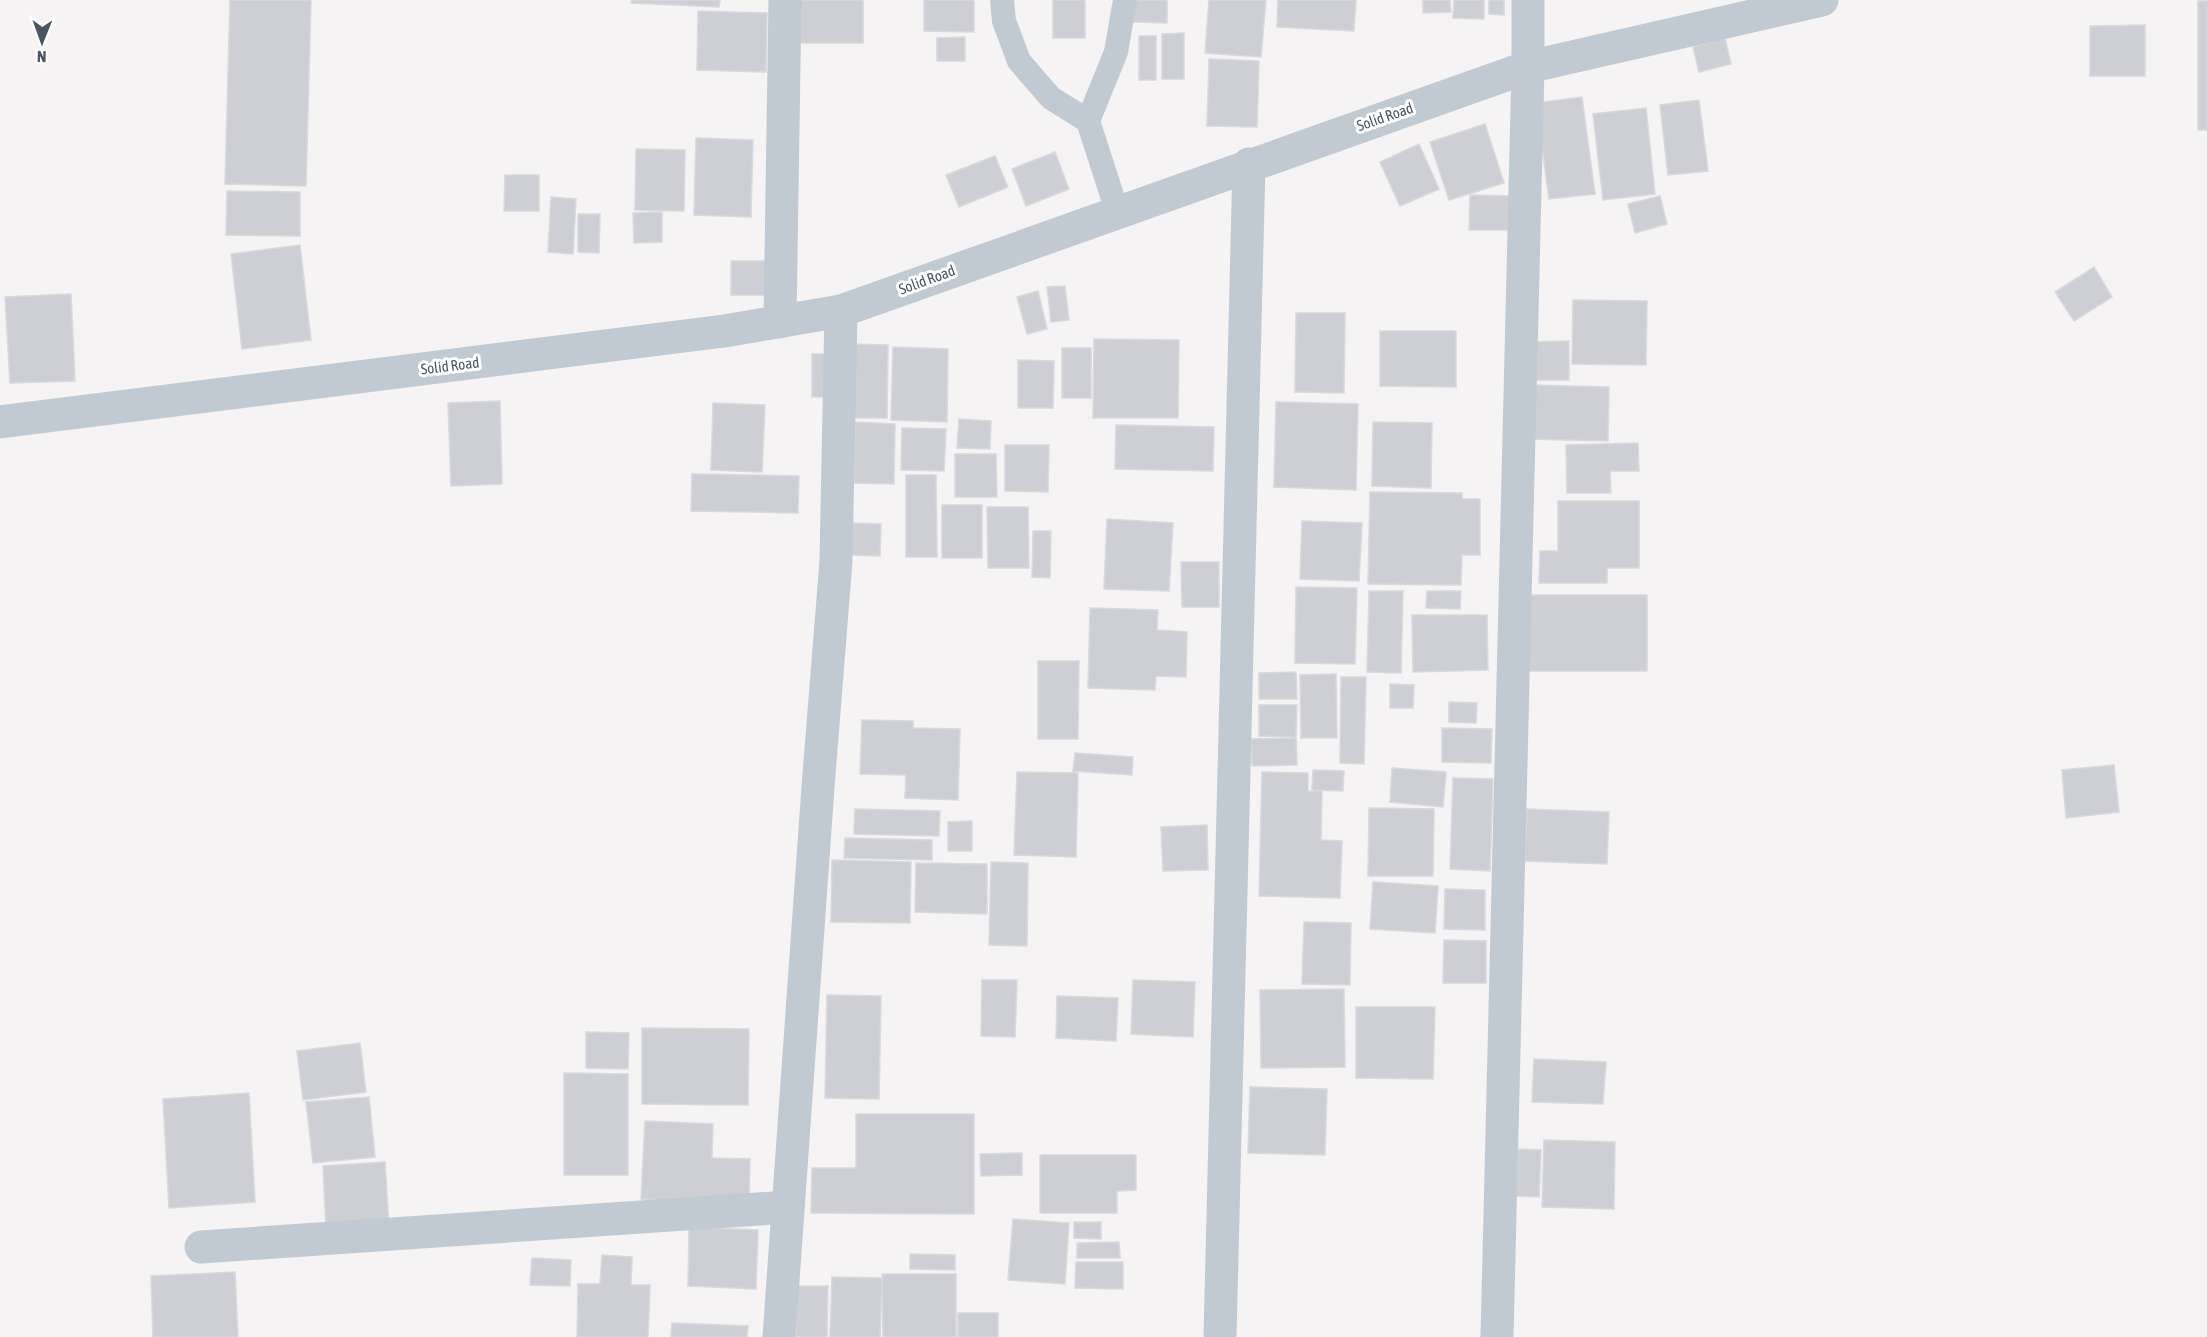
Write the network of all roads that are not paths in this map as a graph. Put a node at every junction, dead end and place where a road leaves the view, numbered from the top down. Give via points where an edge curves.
1 (784, 0) edge
2 (1002, 0) edge
3 (1125, 0) edge
4 (1528, 0) edge
5 (1822, 0) edge
6 (1528, 67) junction
7 (1088, 121) junction
8 (1250, 164) junction
9 (1117, 211) junction
10 (841, 311) junction
11 (780, 322) junction
12 (0, 422) edge
13 (788, 1207) junction
14 (201, 1247) dead end
15 (779, 1337) edge
16 (1220, 1337) edge
17 (1497, 1337) edge

1 - 11 street
2 - 7 lane via 1004,21 1019,61 1052,98
3 - 7 lane via 1116,52
4 - 6 street
5 - 6 street, Solid Road
6 - 8 street, Solid Road
6 - 17 street
7 - 9 lane
8 - 9 street, Solid Road
8 - 16 street
9 - 10 street, Solid Road
10 - 11 street, Solid Road
10 - 13 street via 836,561
11 - 12 street, Solid Road
13 - 14 street
13 - 15 street

